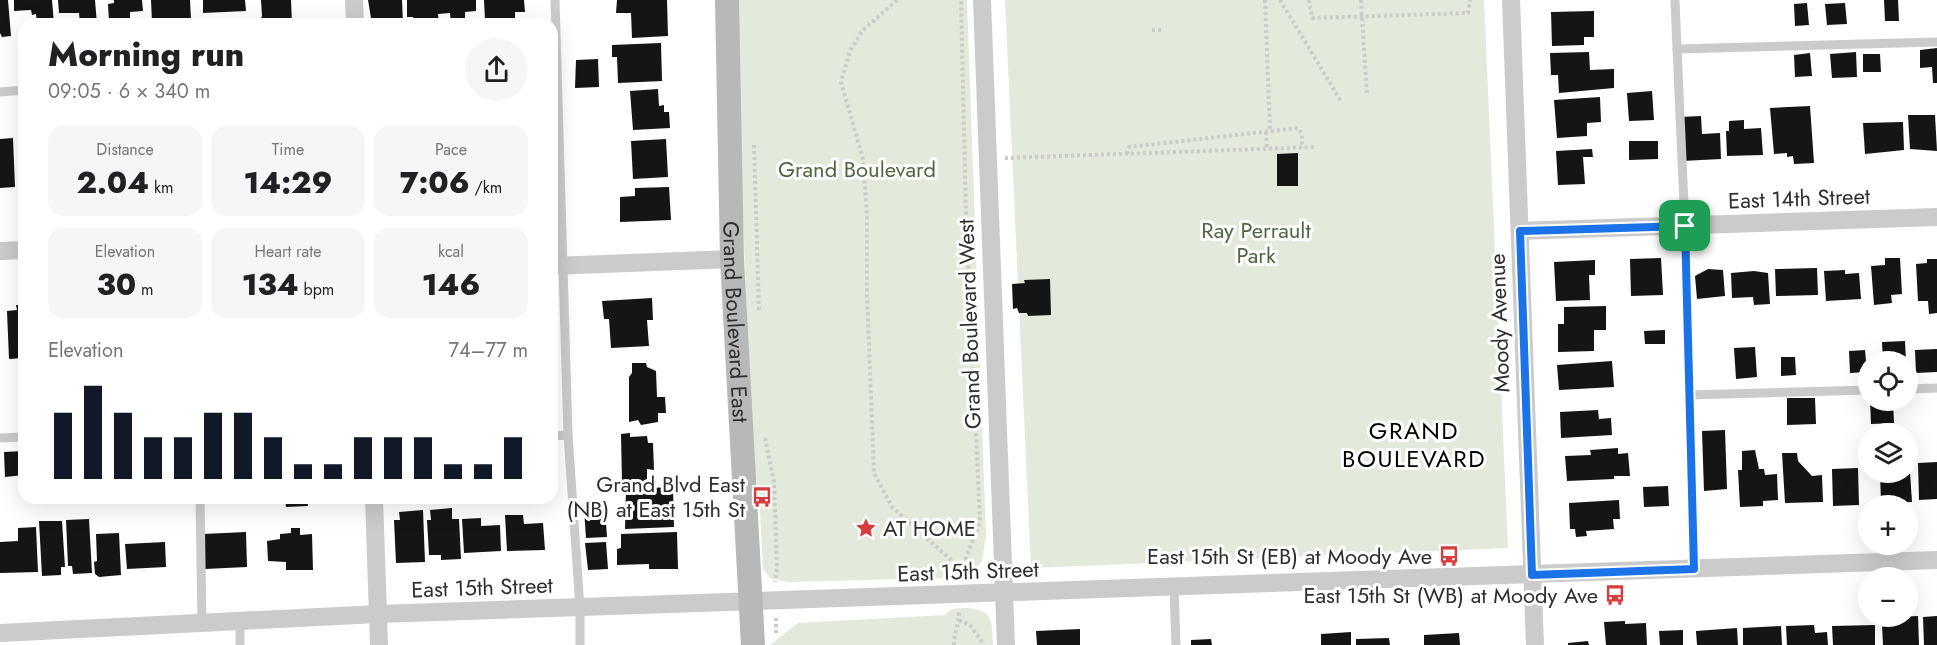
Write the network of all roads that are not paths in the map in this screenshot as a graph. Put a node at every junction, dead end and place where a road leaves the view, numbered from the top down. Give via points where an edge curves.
1 (354, 0) edge
2 (555, 0) edge
3 (727, 0) edge
4 (982, 0) edge
5 (1511, 0) edge
6 (1675, 0) edge
7 (355, 18) edge
8 (555, 18) edge
9 (1937, 42) edge
10 (1677, 49) junction
11 (18, 90) edge
12 (0, 92) edge
13 (1937, 217) edge
14 (1685, 226) junction
15 (1520, 231) junction
16 (18, 250) edge
17 (0, 251) edge
18 (732, 259) junction
19 (558, 265) edge
20 (1937, 388) edge
21 (1918, 389) edge
22 (1858, 390) edge
23 (1689, 395) junction
24 (568, 435) junction
25 (558, 436) edge
26 (18, 437) edge
27 (0, 438) edge
28 (200, 504) edge
29 (374, 504) edge
30 (1937, 561) edge
31 (1694, 569) junction
32 (1532, 575) junction
33 (1174, 589) junction
34 (1004, 594) junction
35 (751, 602) junction
36 (580, 608) junction
37 (378, 614) junction
38 (240, 621) junction
39 (202, 624) junction
40 (0, 633) edge
41 (240, 645) edge
42 (379, 645) edge
43 (580, 645) edge
44 (753, 645) edge
45 (1006, 645) edge
46 (1176, 645) edge
47 (1535, 645) edge

1 - 7 street
2 - 8 lane
3 - 18 main road, Grand Boulevard East
4 - 34 street, Grand Boulevard West
5 - 15 street, Moody Avenue
6 - 10 lane
9 - 10 lane
10 - 14 lane
11 - 12 lane
13 - 14 street, East 14th Street
14 - 15 street, East 14th Street
14 - 23 lane
15 - 32 street, Moody Avenue
16 - 17 street
18 - 19 street
18 - 35 main road, Grand Boulevard East
19 - 24 lane
20 - 21 lane
22 - 23 lane
23 - 31 lane
24 - 25 lane
24 - 36 lane
26 - 27 lane
28 - 39 lane
29 - 37 street
30 - 31 street, East 15th Street
31 - 32 street, East 15th Street
32 - 33 street, East 15th Street
32 - 47 street, Moody Avenue
33 - 34 street, East 15th Street
33 - 46 lane
34 - 35 street, East 15th Street
34 - 45 street, Grand Boulevard West
35 - 36 street, East 15th Street
35 - 44 main road, Grand Boulevard East
36 - 37 street, East 15th Street
36 - 43 lane
37 - 38 street, East 15th Street
37 - 42 street
38 - 39 street, East 15th Street
38 - 41 lane
39 - 40 street, East 15th Street

